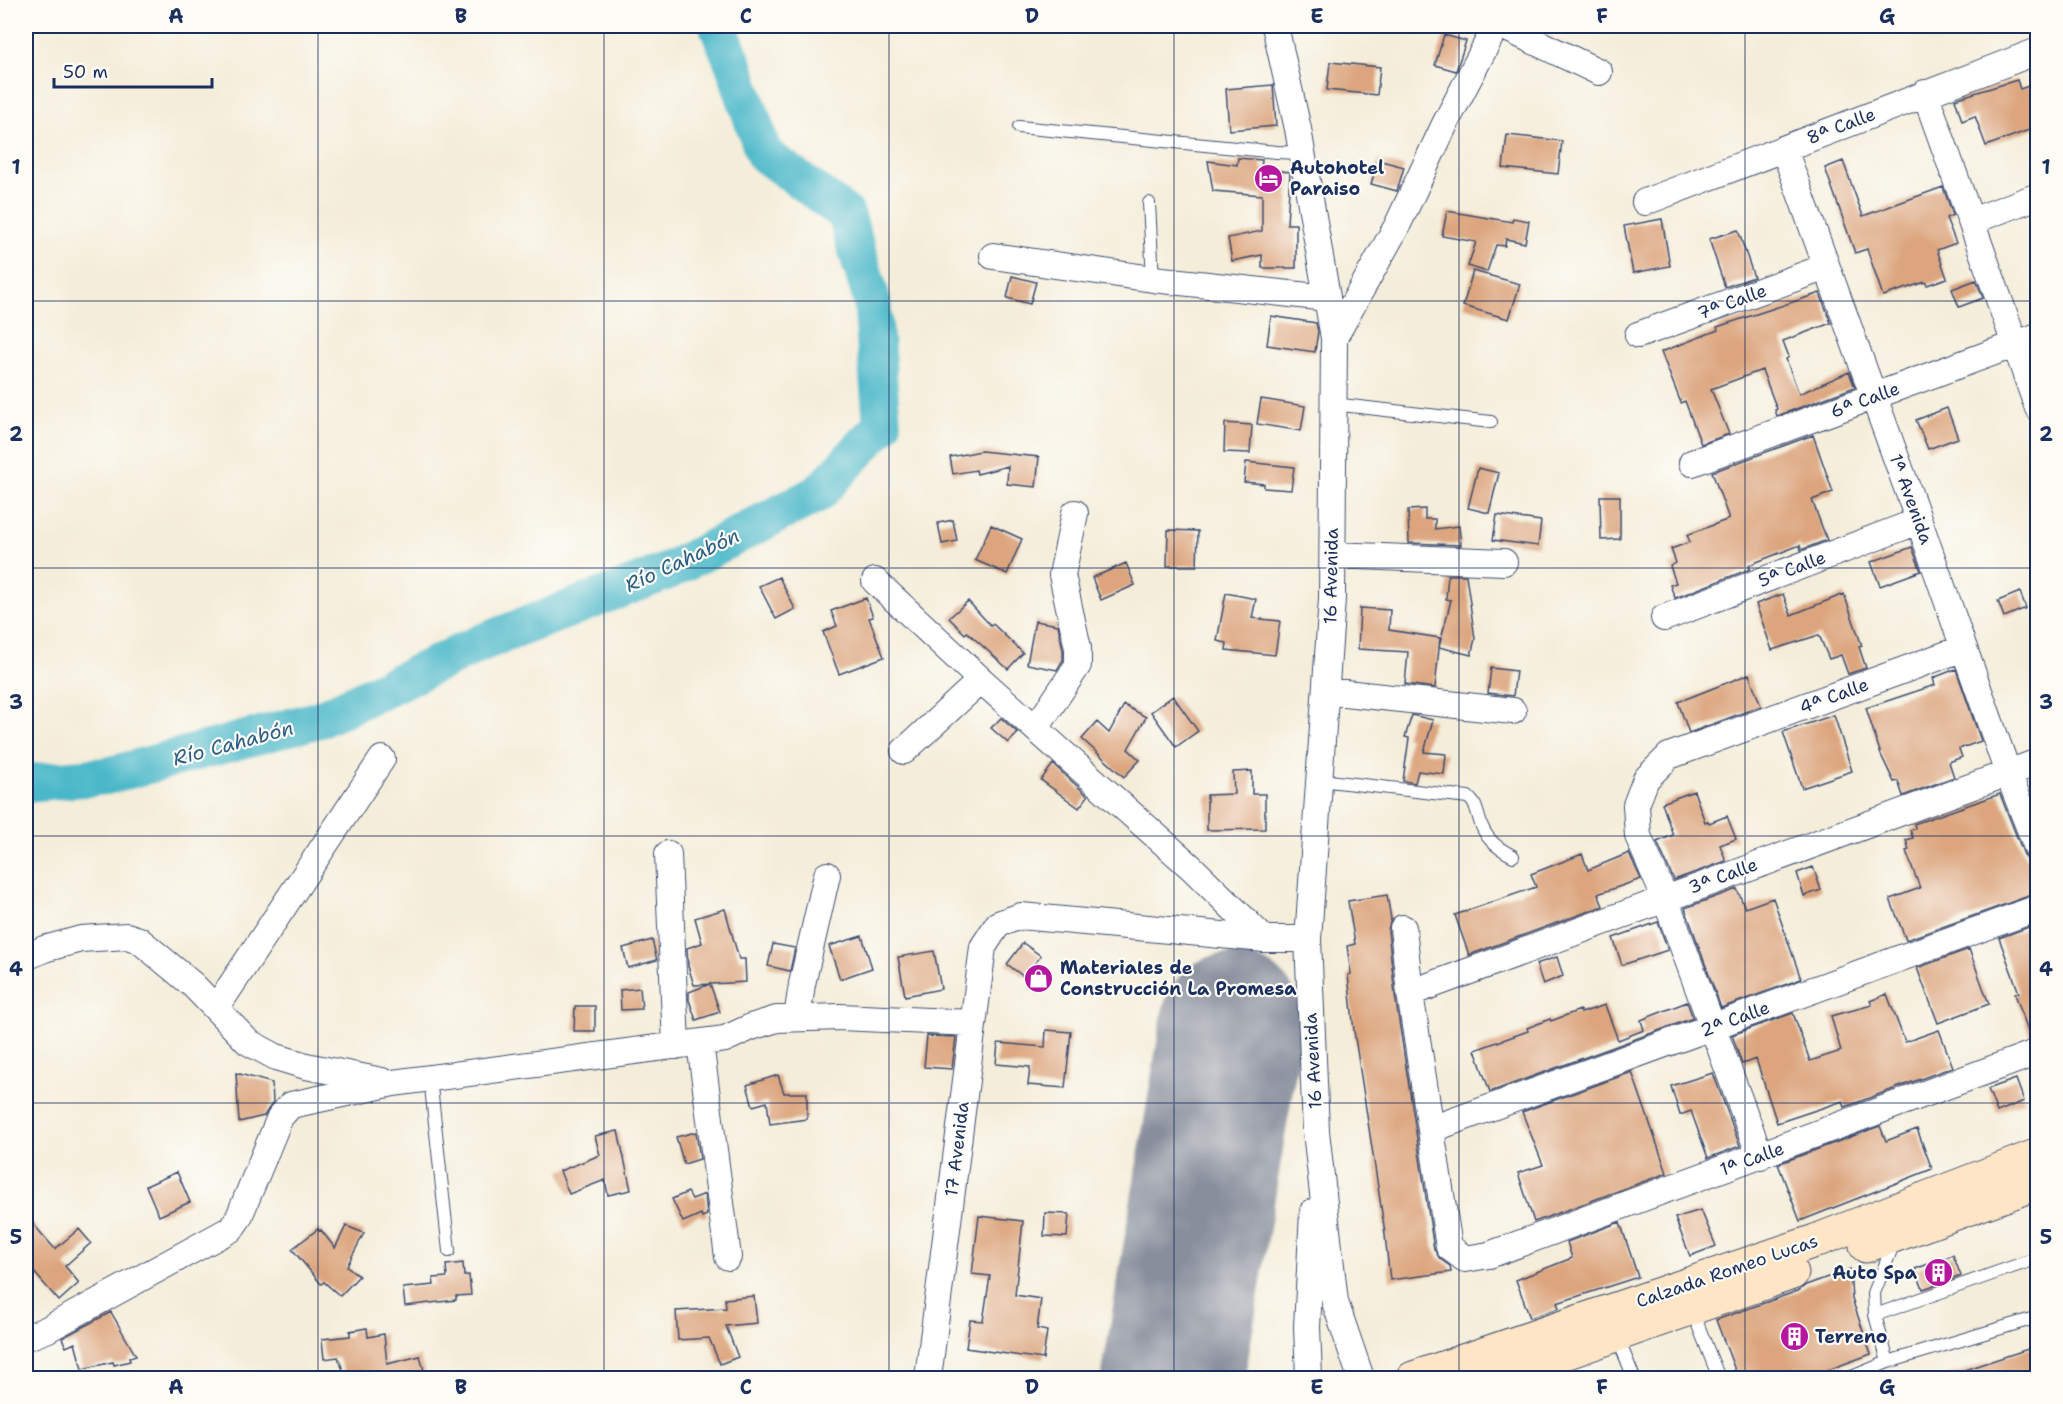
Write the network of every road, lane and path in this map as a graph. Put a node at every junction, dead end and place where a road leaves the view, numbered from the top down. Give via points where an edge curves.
1 (1275, 26) edge
2 (1496, 26) edge
3 (1502, 26) edge
4 (2037, 51) edge
5 (1599, 72) dead end
6 (1925, 93) junction
7 (1019, 127) dead end
8 (1784, 149) junction
9 (1302, 153) junction
10 (2037, 196) edge
11 (1645, 202) dead end
12 (1149, 203) dead end
13 (1972, 221) junction
14 (993, 256) dead end
15 (1826, 267) junction
16 (1153, 279) junction
17 (1327, 298) junction
18 (1638, 335) dead end
19 (1334, 338) junction
20 (2026, 341) edge
21 (1874, 396) junction
22 (1333, 404) junction
23 (2037, 408) edge
24 (1491, 422) dead end
25 (1692, 463) dead end
26 (1075, 513) dead end
27 (1919, 520) junction
28 (1333, 555) junction
29 (1504, 562) dead end
30 (874, 580) dead end
31 (1664, 618) dead end
32 (1964, 648) junction
33 (981, 680) junction
34 (1326, 691) junction
35 (1513, 711) dead end
36 (1035, 728) junction
37 (904, 751) dead end
38 (382, 759) dead end
39 (2037, 762) edge
40 (2008, 773) junction
41 (1320, 780) junction
42 (2037, 850) edge
43 (668, 854) dead end
44 (1513, 856) dead end
45 (826, 875) dead end
46 (1665, 898) junction
47 (2037, 908) edge
48 (1403, 928) dead end
49 (1263, 939) junction
50 (1308, 939) junction
51 (26, 957) edge
52 (1410, 993) junction
53 (216, 1008) junction
54 (797, 1018) junction
55 (973, 1023) junction
56 (1713, 1027) junction
57 (688, 1044) junction
58 (2037, 1053) edge
59 (430, 1078) junction
60 (393, 1083) junction
61 (1432, 1129) junction
62 (1316, 1131) junction
63 (2037, 1155) edge
64 (1760, 1156) junction
65 (2037, 1184) edge
66 (1898, 1233) junction
67 (449, 1251) dead end
68 (728, 1257) dead end
69 (2037, 1258) edge
70 (1691, 1309) junction
71 (1875, 1314) junction
72 (2037, 1317) edge
73 (26, 1335) edge
74 (1616, 1335) junction
75 (1888, 1362) junction
76 (928, 1378) edge
77 (1309, 1378) edge
78 (1360, 1378) edge
79 (1413, 1378) edge
80 (1494, 1378) edge
81 (1634, 1378) edge
82 (1719, 1378) edge
83 (1849, 1378) edge

1 - 9 street, 16 Avenida
2 - 19 street via 1397,226
3 - 5 street
4 - 6 street, 8ª Calle
6 - 8 street, 8ª Calle
6 - 13 street
7 - 9 lane
8 - 11 street, 8ª Calle
8 - 15 street, 1ª Avenida
9 - 17 street, 16 Avenida
10 - 13 street
12 - 16 lane
13 - 20 street
14 - 16 street
15 - 18 street, 7ª Calle
15 - 21 street, 1ª Avenida
16 - 17 street
17 - 19 street, 16 Avenida
19 - 22 street, 16 Avenida
20 - 21 street, 6ª Calle
20 - 23 street
21 - 25 street, 6ª Calle
21 - 27 street, 1ª Avenida
22 - 24 lane
22 - 28 street, 16 Avenida
26 - 36 street via 1062,575 1078,665
27 - 31 street, 5ª Calle
27 - 32 street, 1ª Avenida
28 - 29 street
28 - 34 street, 16 Avenida
30 - 33 street
32 - 40 street, 1ª Avenida
32 - 46 street, 4ª Calle via 1670,756 1646,779 1636,805 1638,836
33 - 36 street
33 - 37 street
34 - 35 street
34 - 41 street, 16 Avenida
36 - 49 street via 1192,868
38 - 53 street
39 - 40 street, 3ª Calle
40 - 42 street, 1ª Avenida
40 - 46 street, 3ª Calle
41 - 44 lane via 1468,797 1476,805 1490,841
41 - 50 street, 16 Avenida
43 - 57 street
45 - 54 street
46 - 52 street, 3ª Calle
46 - 56 street, 4ª Calle
47 - 56 street, 2ª Calle
48 - 52 street
49 - 50 street
49 - 55 street, 17 Avenida via 1021,916 998,924 983,947
50 - 62 street, 16 Avenida
51 - 53 street via 81,939 127,936 139,940
52 - 61 street
53 - 60 street via 248,1042 276,1057
54 - 55 street
54 - 57 street via 777,1019 726,1039
55 - 76 street, 17 Avenida
56 - 61 street, 2ª Calle
56 - 64 street, 4ª Calle
57 - 59 street
57 - 68 street
58 - 64 street, 1ª Calle
59 - 60 street
59 - 67 lane
60 - 73 street via 291,1105 280,1117 231,1229 46,1330
61 - 64 street, 1ª Calle via 1449,1247 1465,1259 1489,1255
62 - 77 street, 16 Avenida via 1307,1327
62 - 78 street, 16 Avenida via 1335,1302
63 - 79 street, Calzada Romeo Lucas via 1815,1241
65 - 66 street, Calzada Romeo Lucas
66 - 70 street, Calzada Romeo Lucas
66 - 71 lane via 1874,1293
69 - 71 lane
70 - 74 street, Calzada Romeo Lucas
70 - 82 lane
71 - 75 lane
72 - 75 lane
74 - 80 street, Calzada Romeo Lucas
74 - 81 lane
75 - 83 lane

